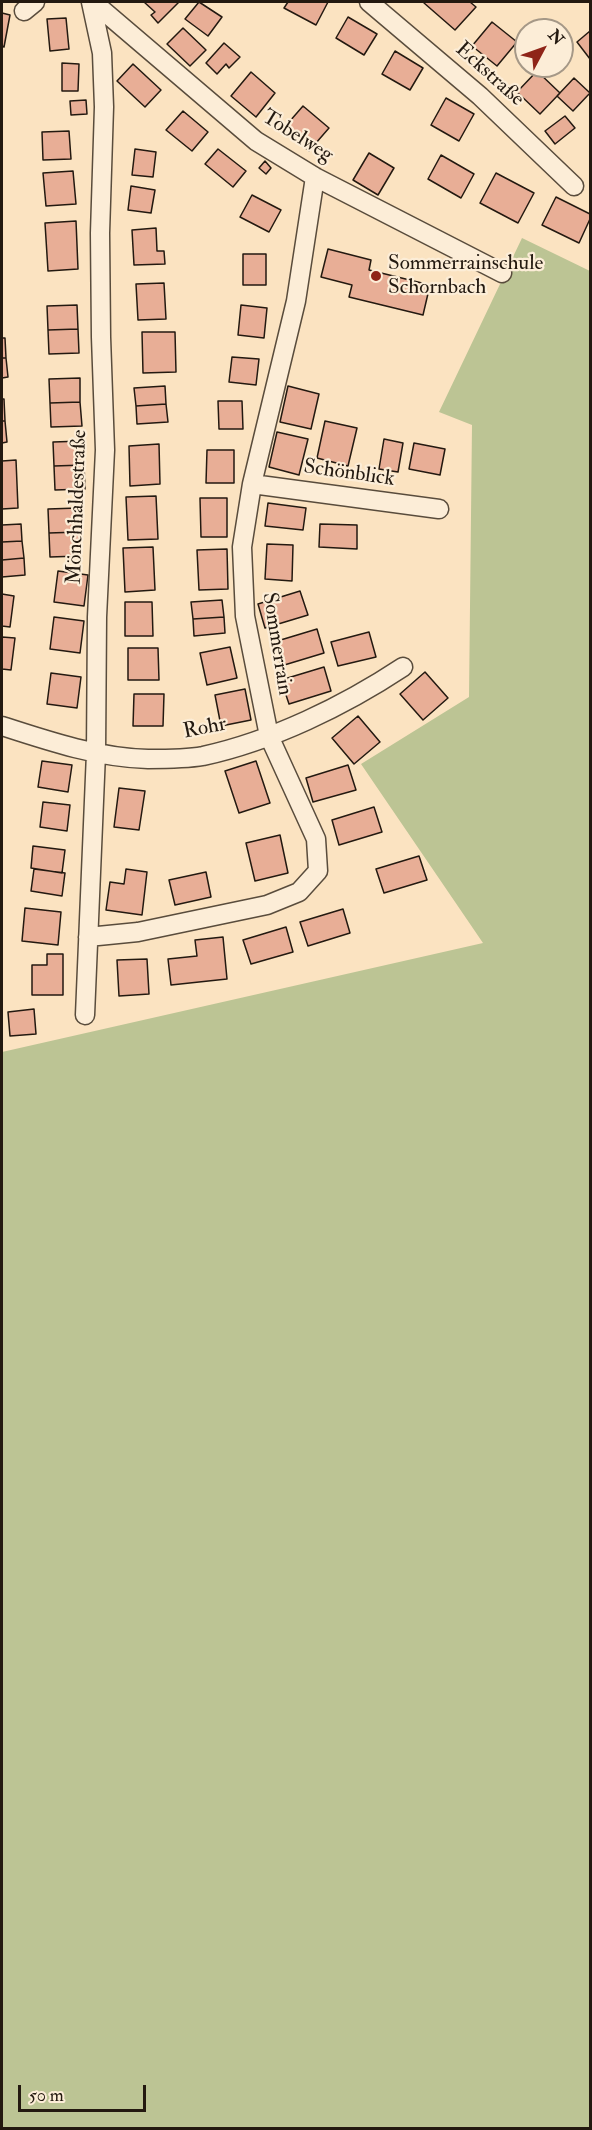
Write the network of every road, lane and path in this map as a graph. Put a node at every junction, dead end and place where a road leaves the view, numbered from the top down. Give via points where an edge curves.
1 (92, 2) edge
2 (369, 2) edge
3 (315, 177) junction
4 (574, 186) dead end
5 (502, 273) dead end
6 (252, 484) junction
7 (440, 509) dead end
8 (403, 667) dead end
9 (2, 726) edge
10 (269, 736) junction
11 (96, 753) junction
12 (88, 937) junction
13 (85, 1015) dead end

1 - 3 street, Tobelweg via 256,141
1 - 11 street, Mönchhaldestraße via 102,53 104,107 100,233 105,450 96,617
2 - 4 street, Eckstraße via 480,96
3 - 5 street, Tobelweg
3 - 6 street, Sommerrain via 296,301
6 - 7 street, Schönblick
6 - 10 street, Sommerrain via 242,547 245,616
8 - 10 street, Rohr via 365,692
9 - 11 street, Rohr
10 - 11 street, Rohr via 202,756 147,759
10 - 12 street, Sommerrain via 316,839 318,872 299,892 267,905 138,932
11 - 12 street, Mönchhaldestraße
12 - 13 street, Mönchhaldestraße

